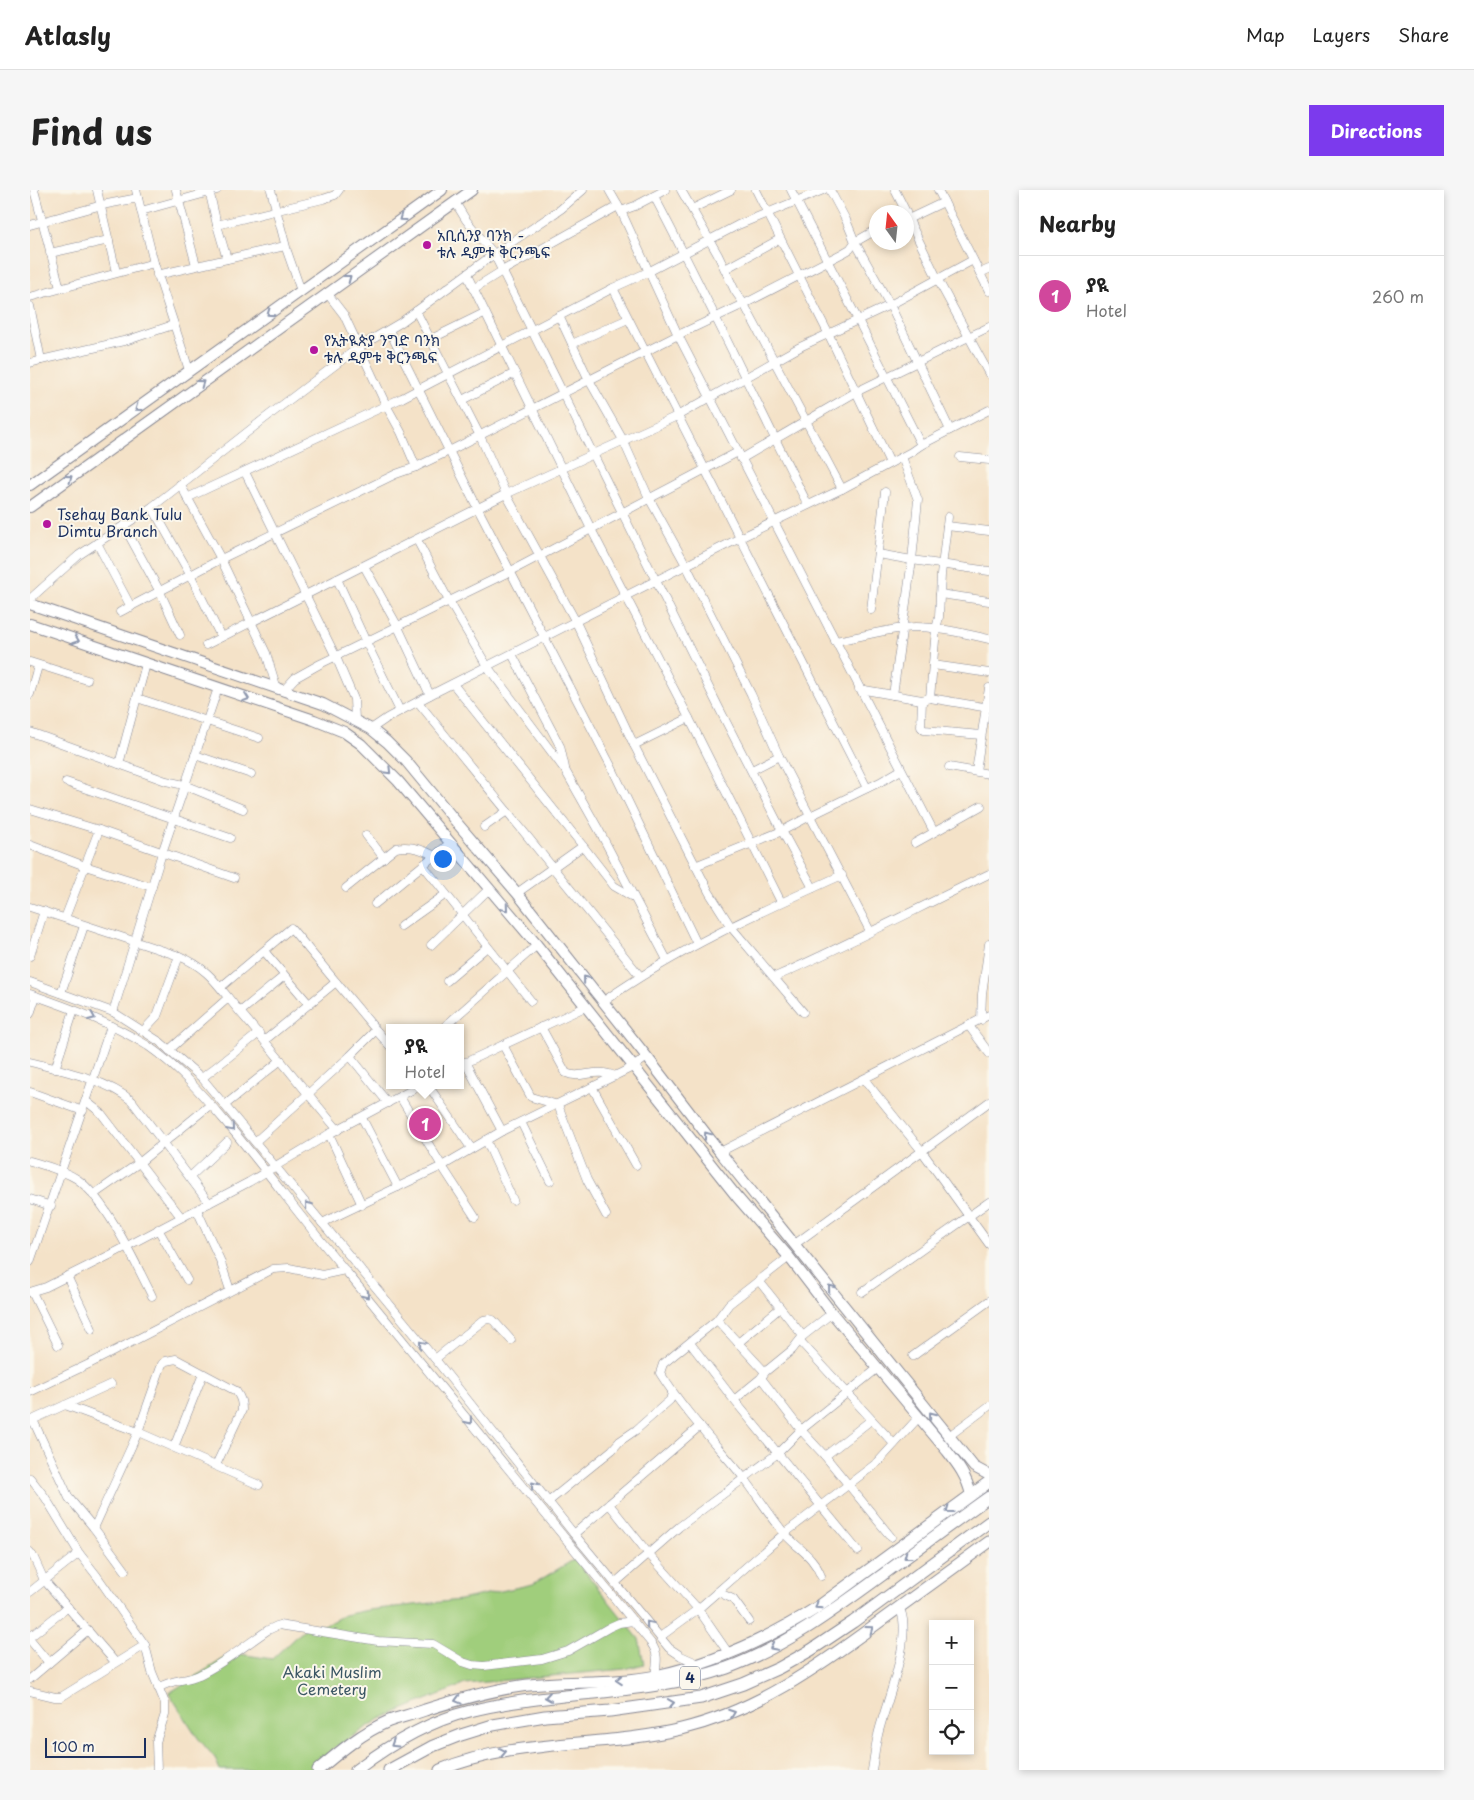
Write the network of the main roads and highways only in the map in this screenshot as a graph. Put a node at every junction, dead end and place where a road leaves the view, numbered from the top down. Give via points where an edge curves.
1 (442, 190) edge
2 (472, 190) edge
3 (30, 485) edge
4 (30, 507) edge
5 (30, 604) edge
6 (30, 624) edge
7 (989, 1475) edge
8 (989, 1482) edge
9 (971, 1495) junction
10 (989, 1497) edge
11 (989, 1522) edge
12 (989, 1542) edge
13 (318, 1770) edge
14 (356, 1770) edge
15 (389, 1770) edge
16 (440, 1770) edge

1 -> 3 main road
4 -> 2 main road
7 -> 5 main road via 974,1467 720,1152 517,893 406,761 371,729 323,704
6 -> 9 main road via 314,720 344,732 361,744 398,781 537,945 737,1197 963,1472
8 - 9 highway
9 -> 13 highway via 818,1607 789,1626 729,1654 655,1676 521,1686 448,1703 389,1722 366,1734
10 -> 14 highway, 4 via 838,1608 754,1657 686,1679 508,1702 467,1711 399,1740
15 -> 11 highway, 4 via 433,1746 493,1725 701,1698 743,1684 811,1650
16 -> 12 highway via 506,1751 626,1739 683,1729 745,1708 839,1651

